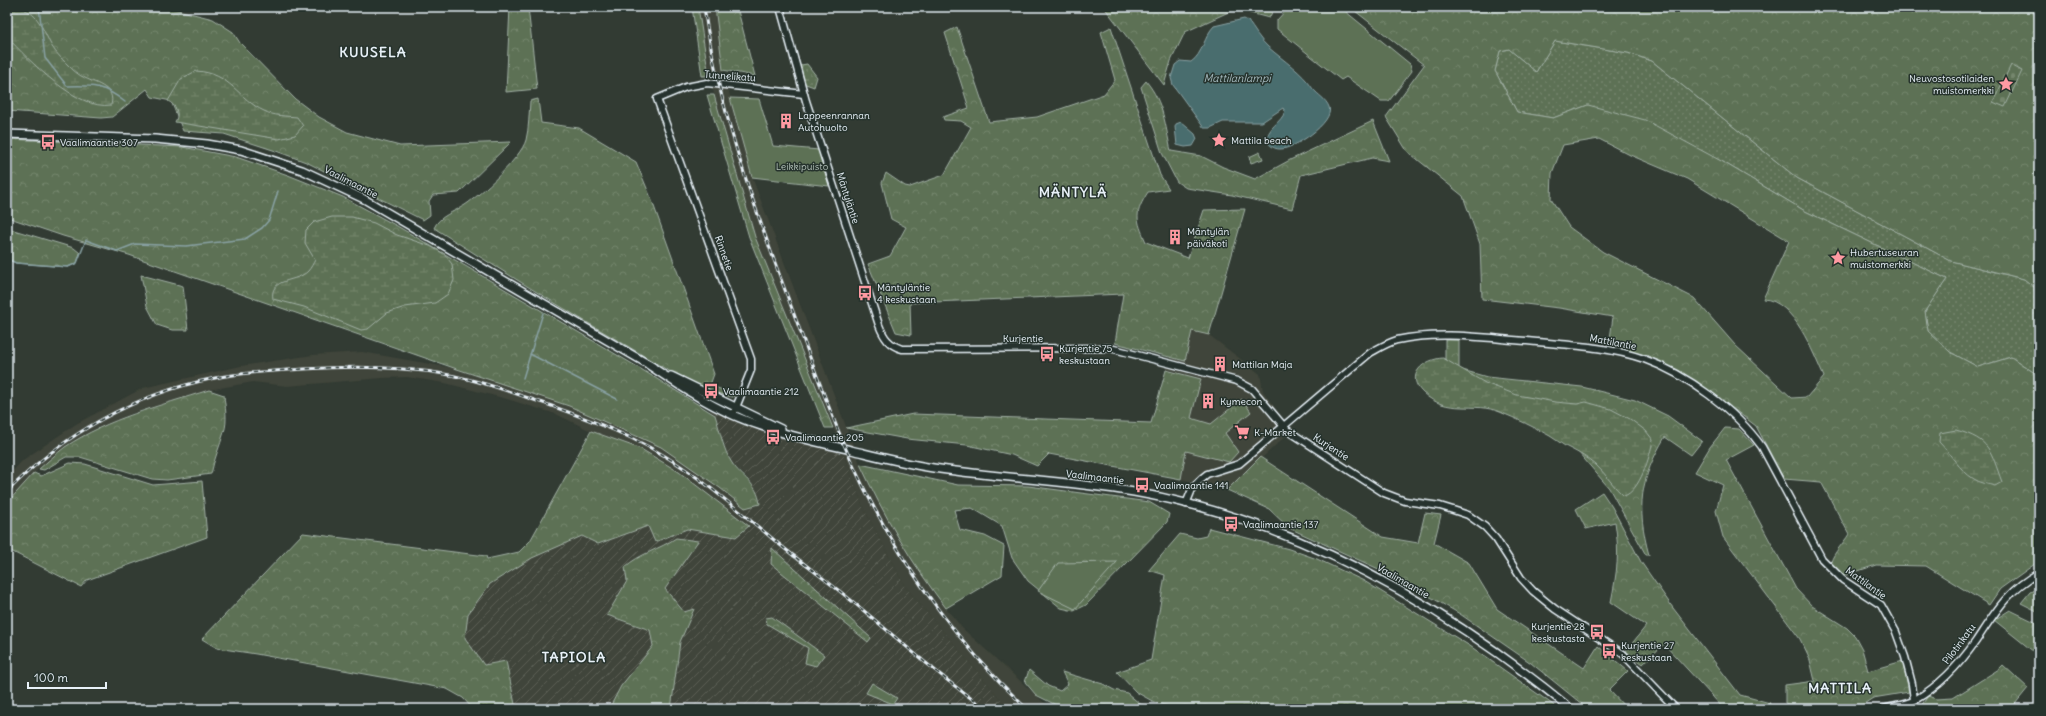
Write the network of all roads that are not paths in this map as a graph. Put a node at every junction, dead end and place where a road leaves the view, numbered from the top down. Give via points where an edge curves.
1 (780, 7) edge
2 (804, 94) junction
3 (656, 99) joint
4 (7, 134) edge
5 (892, 345) joint
6 (649, 365) junction
7 (736, 408) junction
8 (734, 415) junction
9 (1282, 426) junction
10 (803, 439) junction
11 (1186, 504) junction
12 (2039, 573) edge
13 (1914, 700) junction
14 (1571, 709) edge
15 (1676, 709) edge
16 (1883, 709) edge

1 - 2 street, Mäntyläntie
2 - 3 street, Tunnelikatu via 707,83 686,87
2 - 5 street, Mäntyläntie via 879,326 883,336
3 - 7 street, Rinnetie via 751,359 751,370
4 - 6 main road, Vaalimaantie via 155,138 207,144 240,150 302,170 364,199
5 - 9 street, Kurjentie via 902,349 1121,350 1249,386
6 - 7 main road, Vaalimaantie
6 - 8 main road, Vaalimaantie via 684,389
7 - 8 street, Rinnetie
7 - 10 main road, Vaalimaantie
8 - 10 main road, Vaalimaantie
9 - 11 street, Mattilantie via 1239,464 1207,474 1193,487
9 - 13 street, Mattilantie via 1370,353 1396,341 1430,336 1476,337 1594,348 1644,359 1680,376 1752,433 1822,559 1843,580 1881,604 1906,657
9 - 15 street, Kurjentie via 1392,497 1415,504 1440,506 1468,515 1496,539 1521,578 1533,591 1555,609 1623,654
10 - 11 main road, Vaalimaantie via 938,469 1135,492
11 - 14 main road, Vaalimaantie via 1294,539 1393,585 1466,630
12 - 13 street, Pilotinkatu via 2027,579 2008,595 1959,663 1942,680
13 - 16 street, Pilotinkatu

